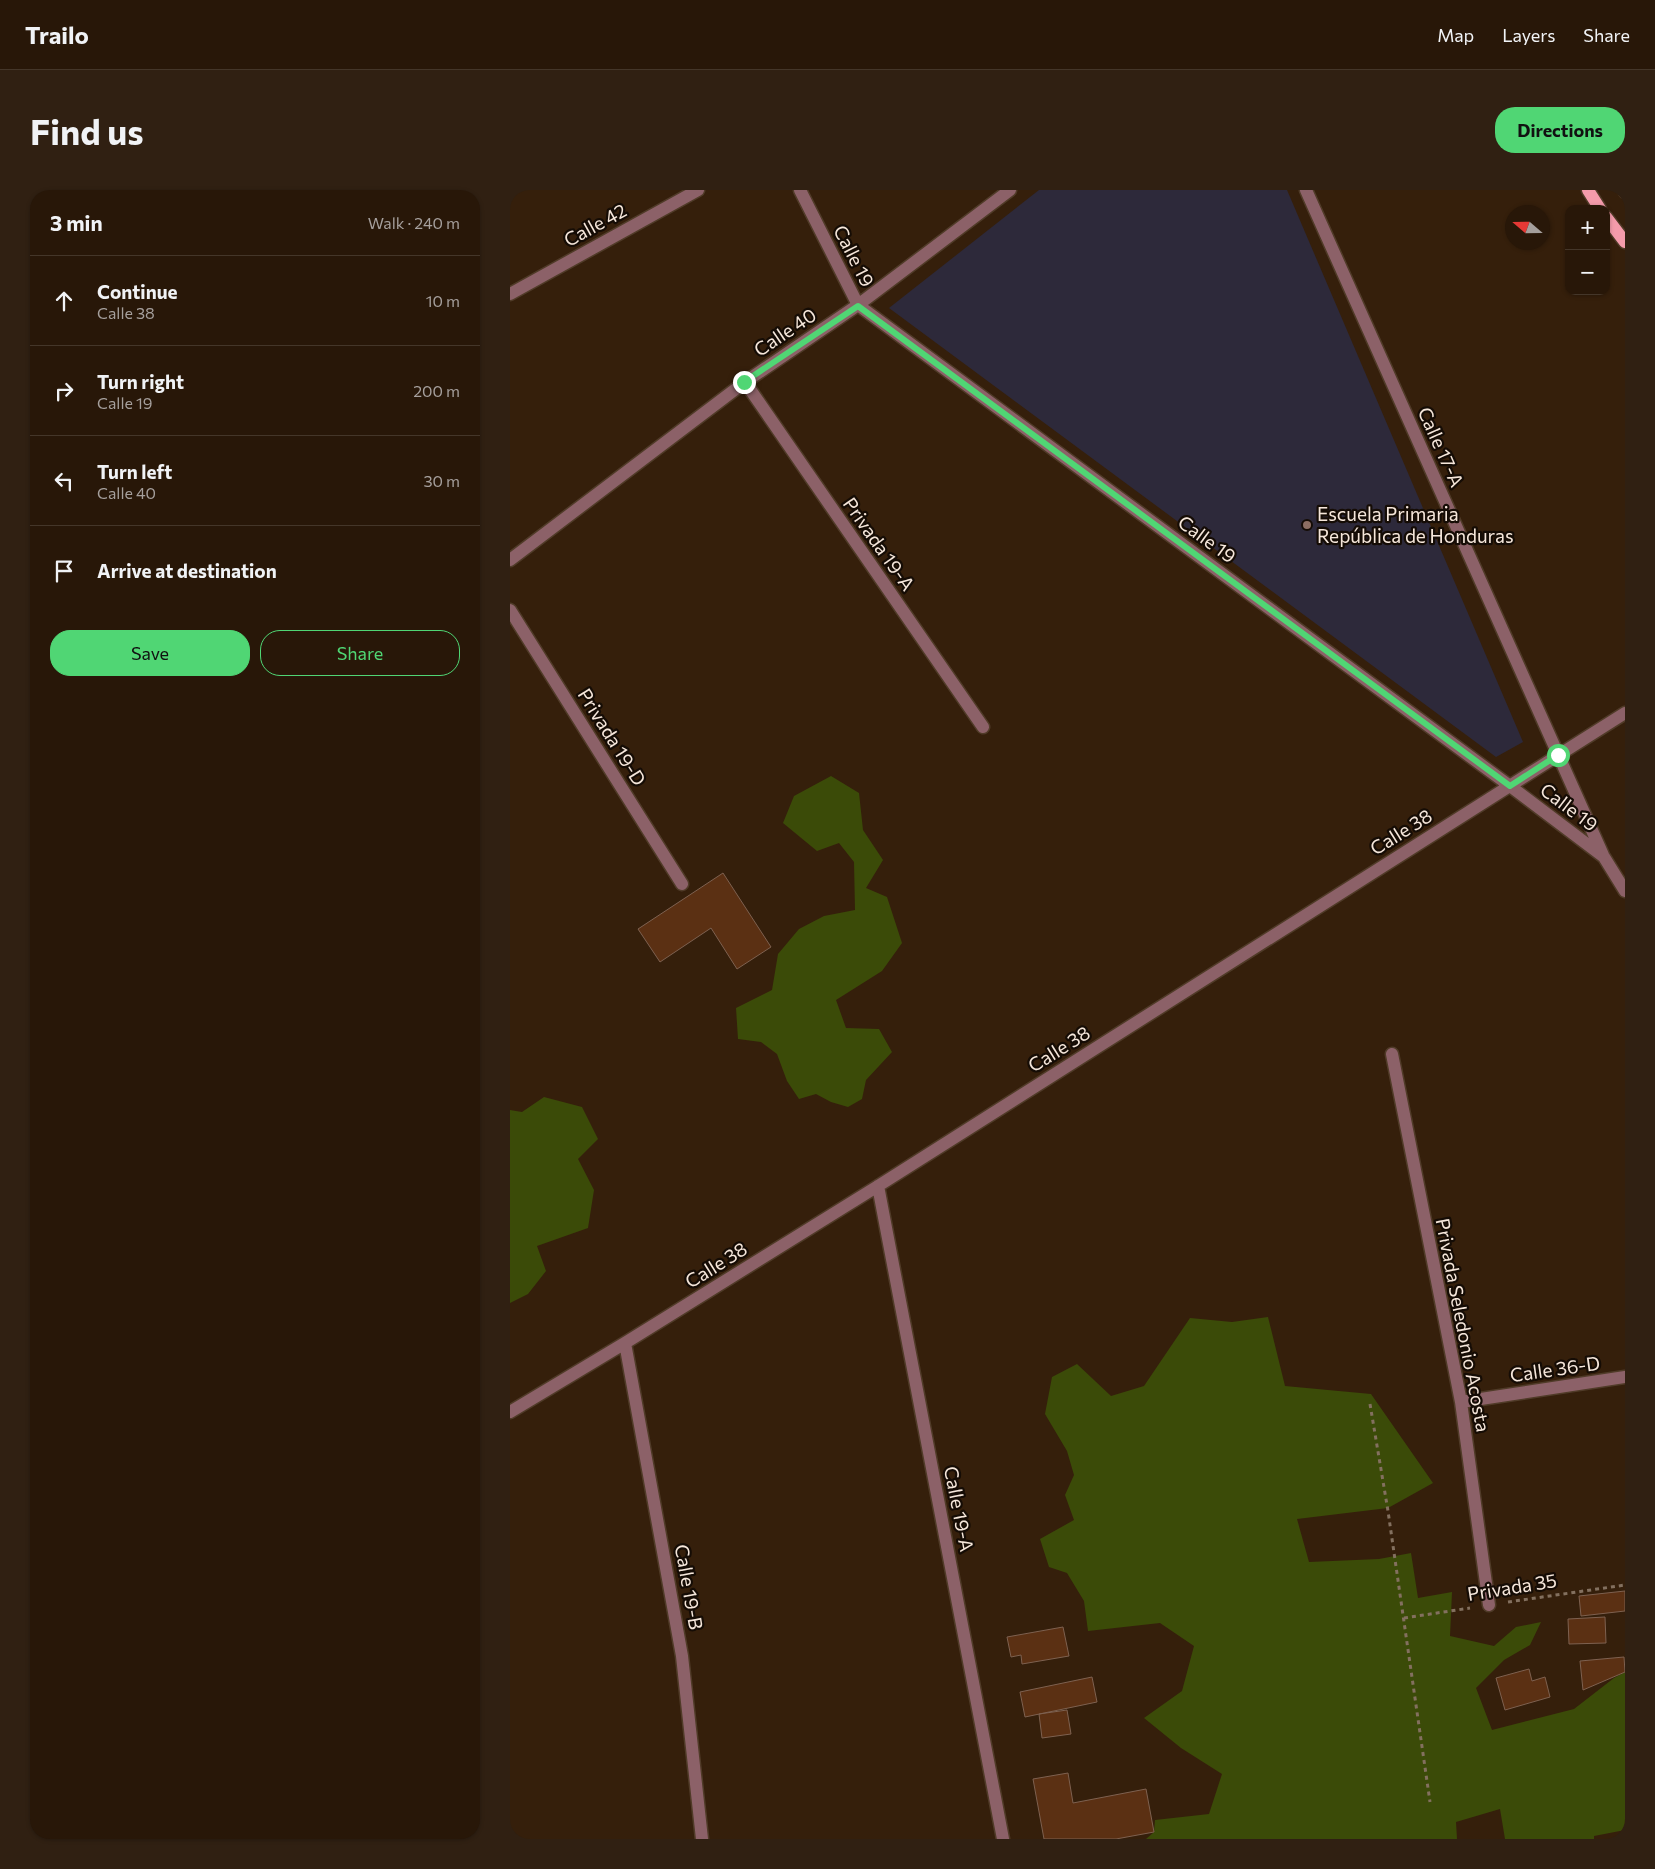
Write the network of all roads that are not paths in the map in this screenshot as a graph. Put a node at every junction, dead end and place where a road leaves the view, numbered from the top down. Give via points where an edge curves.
1 (698, 190) edge
2 (800, 190) edge
3 (1010, 190) edge
4 (1306, 190) edge
5 (1588, 190) edge
6 (1597, 205) edge
7 (1610, 222) edge
8 (1625, 242) edge
9 (510, 294) edge
10 (858, 306) junction
11 (744, 382) junction
12 (510, 560) edge
13 (510, 610) edge
14 (1625, 713) edge
15 (983, 727) dead end
16 (1558, 755) junction
17 (1510, 786) junction
18 (1604, 857) junction
19 (682, 884) dead end
20 (1625, 891) edge
21 (1392, 1054) dead end
22 (878, 1186) junction
23 (625, 1343) junction
24 (1625, 1377) edge
25 (1460, 1402) junction
26 (510, 1412) edge
27 (1489, 1605) road end
28 (702, 1839) edge
29 (1003, 1839) edge

1 - 9 street, Calle 42
2 - 10 street, Calle 19
3 - 10 street, Calle 40
4 - 16 street, Calle 17-A
5 - 6 main road
7 - 8 main road
10 - 11 street, Calle 40
10 - 17 street, Calle 19
11 - 12 street, Calle 40
11 - 15 street, Privada 19-A
13 - 19 street, Privada 19-D
14 - 16 street, Calle 38
16 - 17 street, Calle 38
16 - 18 street, Calle 17-A
17 - 18 street, Calle 19
17 - 22 street, Calle 38
18 - 20 street, Calle 19
21 - 25 street, Privada Seledonio Acosta
22 - 23 street, Calle 38
22 - 29 street, Calle 19-A
23 - 26 street, Calle 38
23 - 28 street, Calle 19-B via 682,1656
24 - 25 street, Calle 36-D
25 - 27 street, Privada Seledonio Acosta

